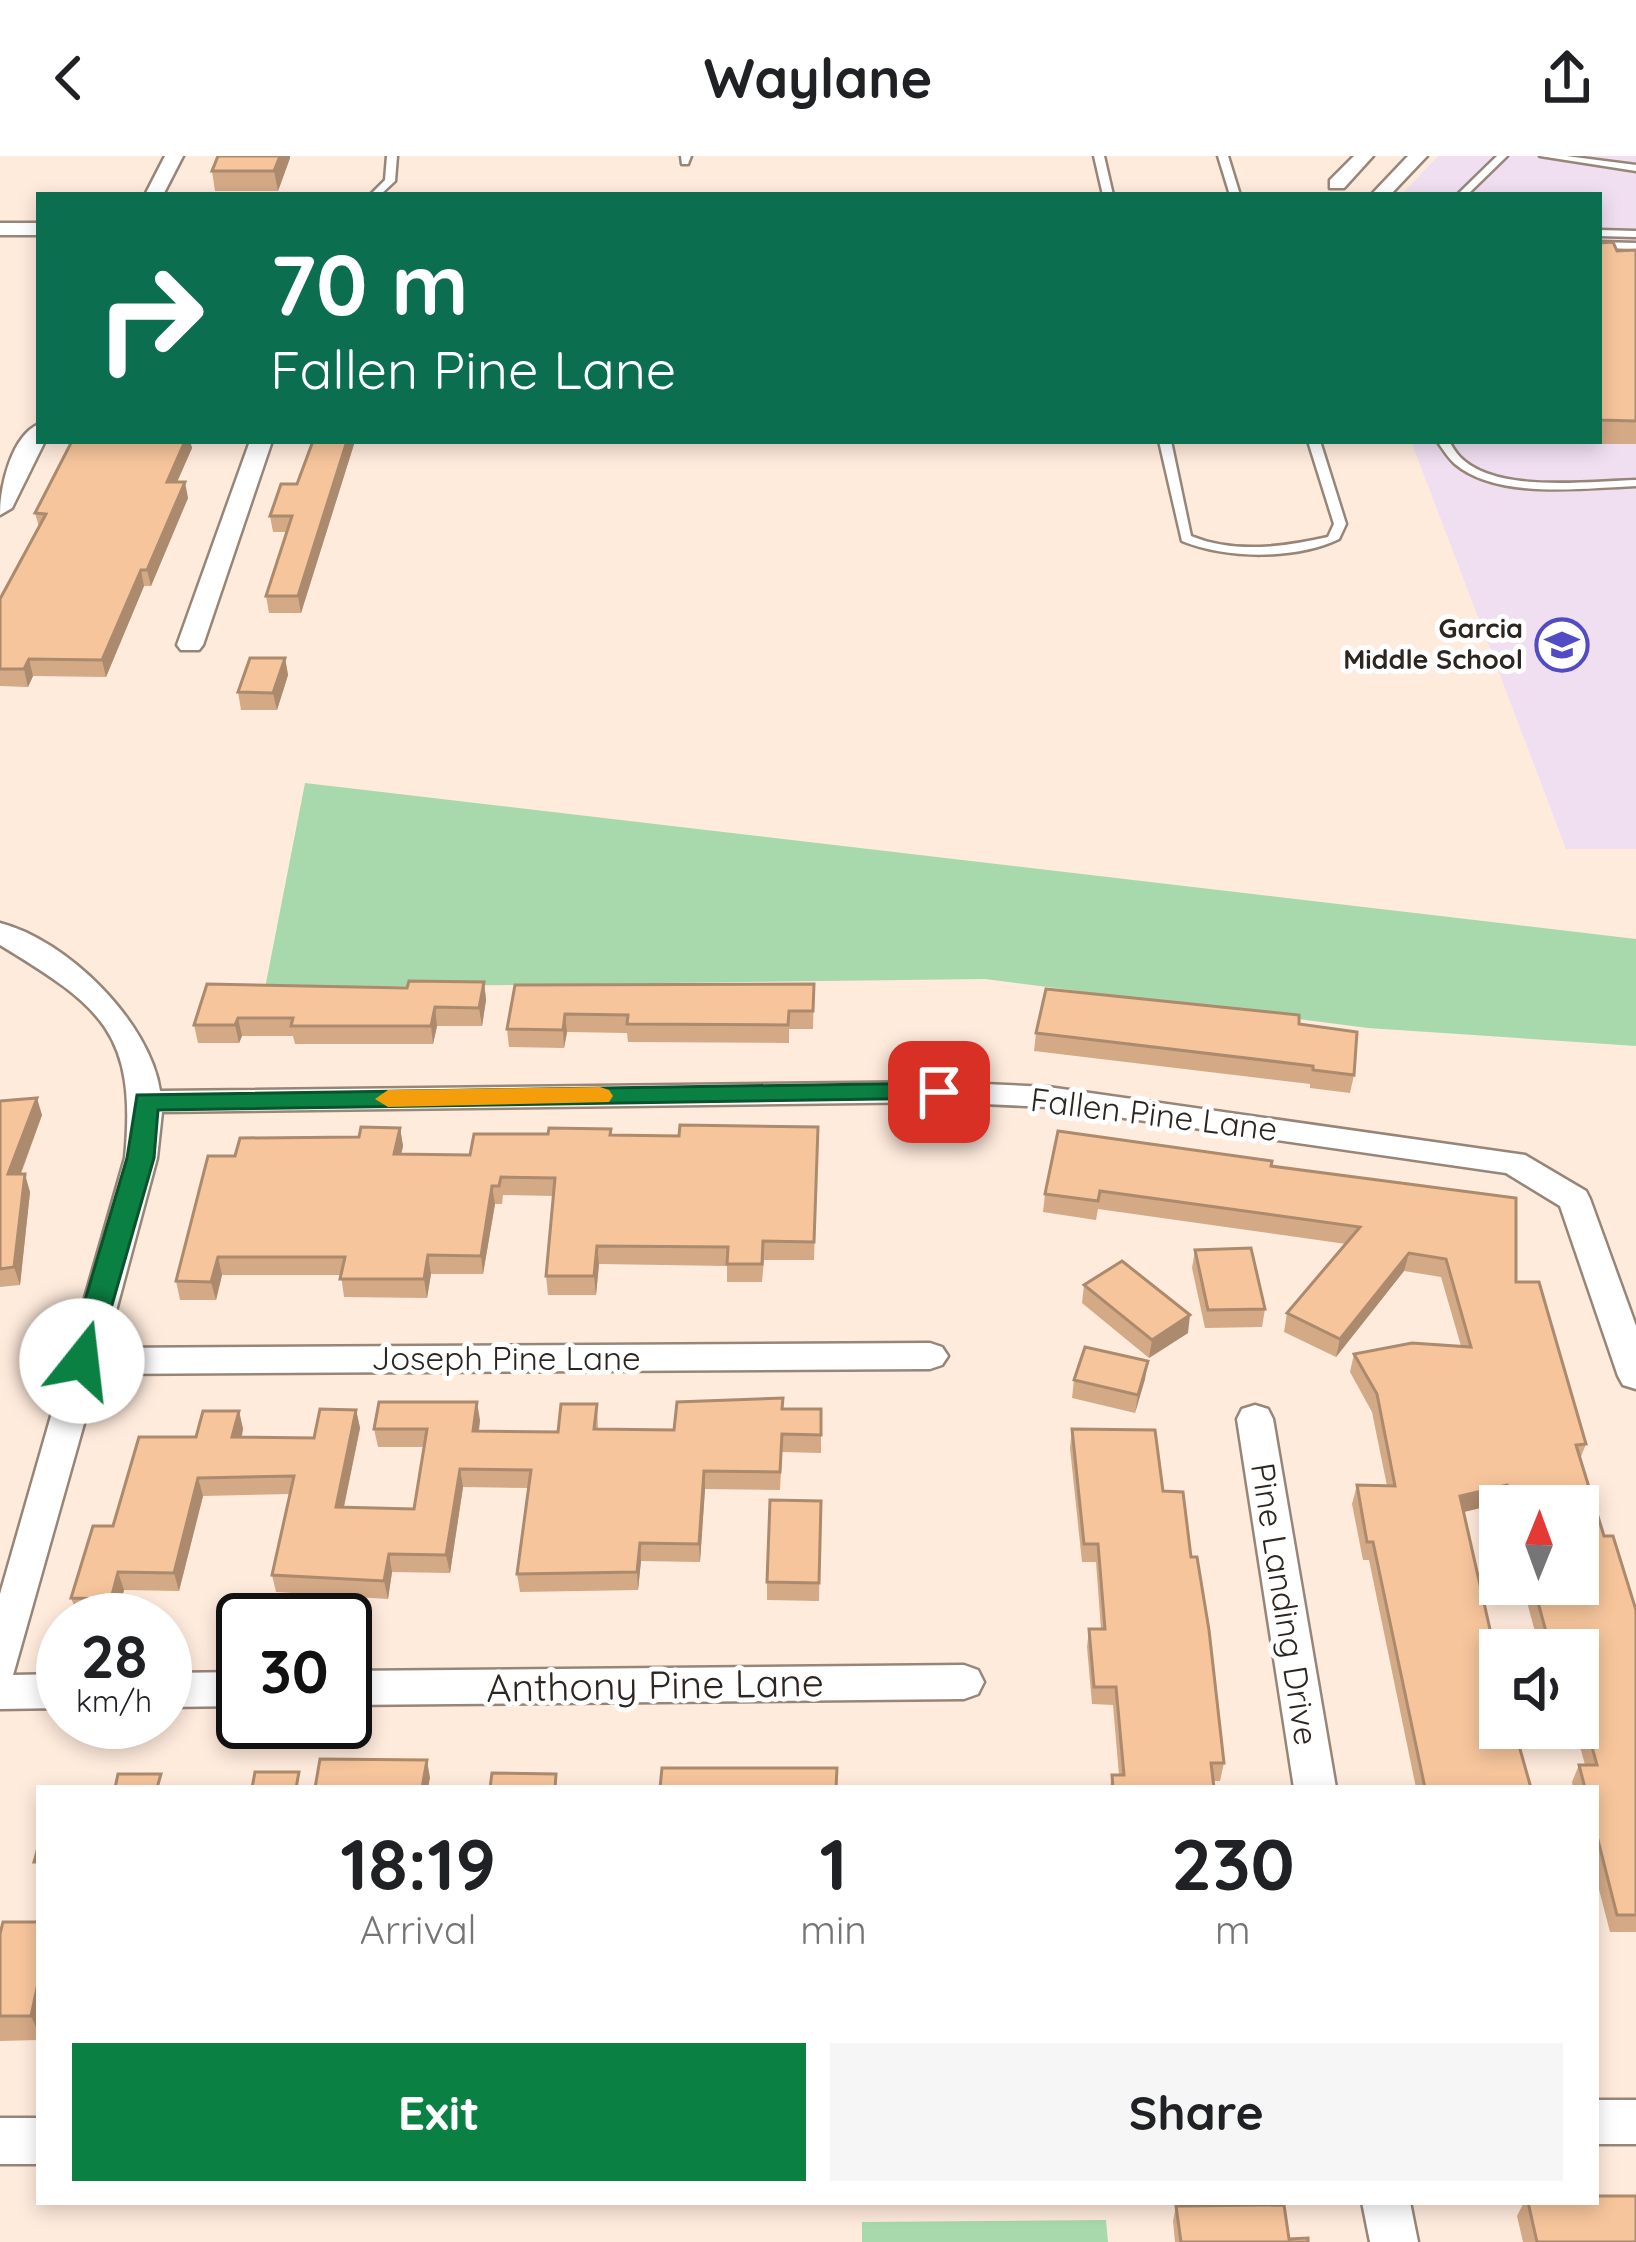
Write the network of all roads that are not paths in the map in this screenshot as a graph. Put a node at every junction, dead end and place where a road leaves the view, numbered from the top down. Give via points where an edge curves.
1 (173, 156) edge
2 (392, 156) edge
3 (1100, 156) edge
4 (1222, 156) edge
5 (1364, 156) edge
6 (1418, 156) edge
7 (1502, 156) edge
8 (1545, 156) edge
9 (1636, 168) edge
10 (1337, 184) dead end
11 (155, 192) edge
12 (378, 192) edge
13 (1107, 192) edge
14 (1234, 192) edge
15 (1383, 192) edge
16 (1465, 192) edge
17 (0, 229) edge
18 (36, 230) edge
19 (1602, 233) edge
20 (1636, 233) edge
21 (1602, 245) edge
22 (1636, 246) edge
23 (36, 437) edge
24 (260, 444) edge
25 (1166, 444) edge
26 (1315, 444) edge
27 (1445, 444) edge
28 (1636, 483) edge
29 (0, 508) edge
30 (190, 644) dead end
31 (0, 932) edge
32 (146, 1102) junction
33 (930, 1356) dead end
34 (82, 1361) junction
35 (1636, 1376) edge
36 (1255, 1419) dead end
37 (0, 1663) edge
38 (964, 1682) dead end
39 (372, 1688) edge
40 (36, 1691) edge
41 (0, 1692) edge
42 (1316, 1785) edge
43 (1599, 2122) edge
44 (1636, 2122) edge
45 (36, 2140) edge
46 (0, 2141) edge
47 (1387, 2205) edge
48 (1394, 2242) edge

1 - 11 street
2 - 12 lane via 390,181
3 - 13 lane
4 - 14 lane
5 - 10 street
6 - 15 street
7 - 16 lane
8 - 9 lane
17 - 18 street
19 - 20 lane
21 - 22 lane
23 - 29 street
24 - 30 street
25 - 26 lane via 1186,538 1229,549 1333,538 1340,524
27 - 28 lane via 1462,468 1491,480
31 - 32 street via 106,1006 129,1040
32 - 34 street via 141,1158
32 - 35 street, Fallen Pine Lane via 939,1092 1048,1097 1514,1163 1574,1199
33 - 34 street, Joseph Pine Lane
34 - 37 street
36 - 42 street, Pine Landing Drive
38 - 39 street, Anthony Pine Lane
40 - 41 street
43 - 44 street
45 - 46 street
47 - 48 street

